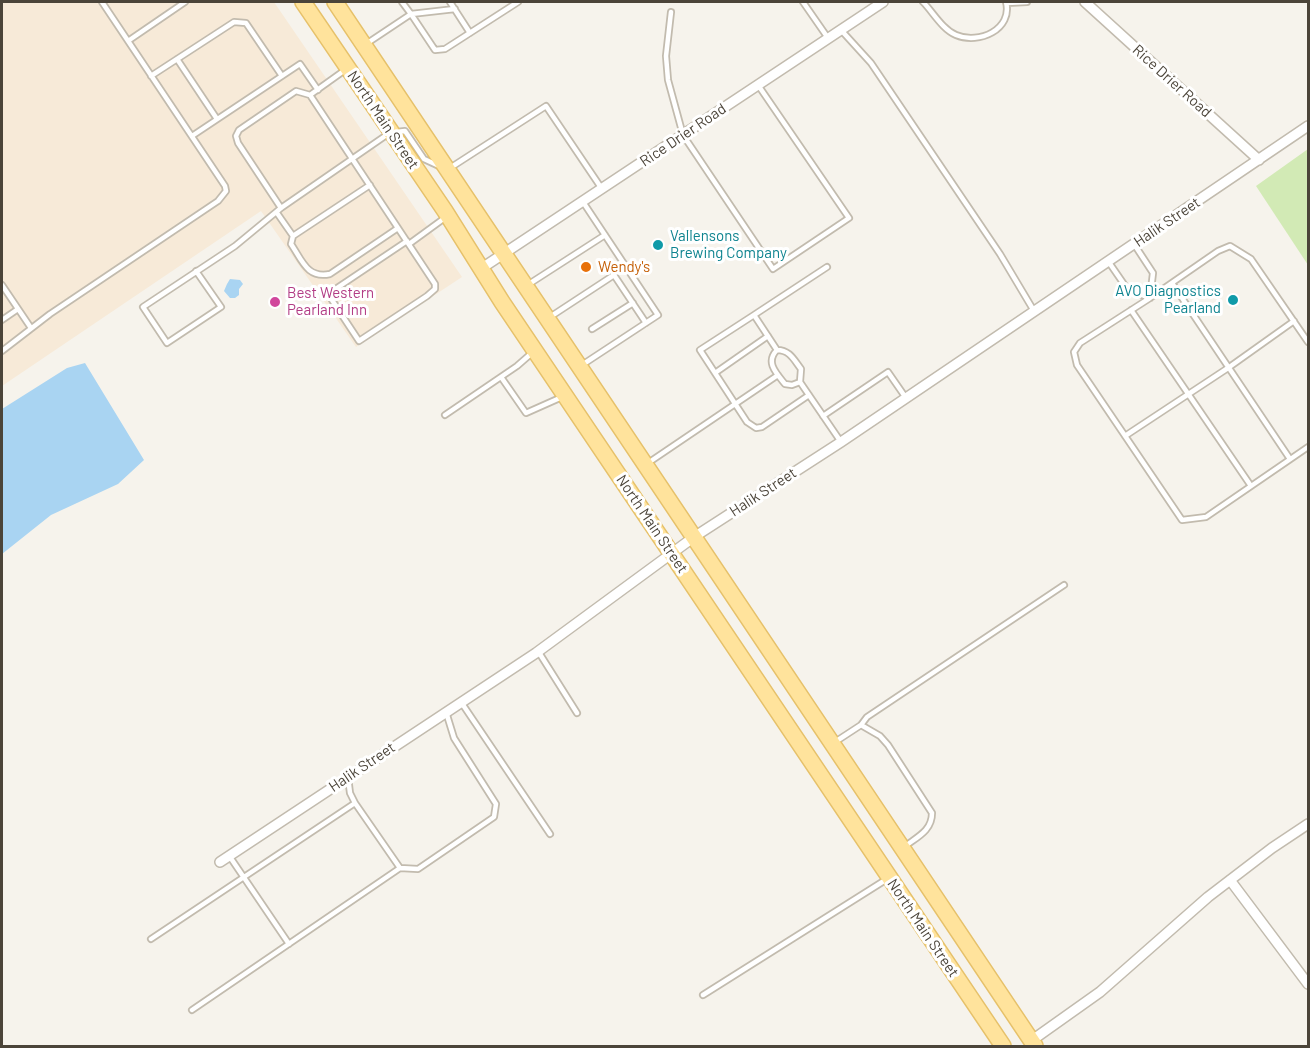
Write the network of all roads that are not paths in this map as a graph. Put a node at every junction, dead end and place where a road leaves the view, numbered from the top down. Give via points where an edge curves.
1 (103, 2) edge
2 (185, 2) edge
3 (303, 2) edge
4 (335, 2) edge
5 (402, 2) edge
6 (518, 2) edge
7 (803, 2) edge
8 (883, 2) edge
9 (923, 2) edge
10 (1006, 2) edge
11 (1027, 2) edge
12 (1085, 2) edge
13 (453, 4) edge
14 (671, 12) dead end
15 (411, 14) junction
16 (840, 30) junction
17 (470, 33) junction
18 (828, 38) junction
19 (128, 41) junction
20 (364, 45) junction
21 (177, 59) junction
22 (348, 69) junction
23 (151, 76) junction
24 (282, 76) junction
25 (758, 85) junction
26 (318, 90) junction
27 (310, 95) junction
28 (217, 119) junction
29 (1308, 126) edge
30 (391, 132) junction
31 (683, 135) junction
32 (192, 136) junction
33 (353, 160) junction
34 (1258, 160) junction
35 (448, 170) junction
36 (370, 185) junction
37 (602, 189) junction
38 (583, 202) junction
39 (281, 208) junction
40 (277, 213) junction
41 (448, 215) junction
42 (398, 228) junction
43 (605, 235) junction
44 (293, 236) junction
45 (408, 242) junction
46 (1134, 244) junction
47 (503, 253) junction
48 (1108, 261) junction
49 (827, 267) dead end
50 (482, 268) junction
51 (196, 271) junction
52 (1172, 283) junction
53 (2, 285) edge
54 (526, 287) junction
55 (1150, 298) junction
56 (633, 303) junction
57 (18, 309) junction
58 (1131, 310) junction
59 (1034, 311) junction
60 (754, 315) junction
61 (548, 319) junction
62 (2, 320) edge
63 (1294, 321) junction
64 (646, 323) junction
65 (31, 328) junction
66 (592, 330) dead end
67 (768, 336) junction
68 (1308, 342) edge
69 (535, 350) junction
70 (777, 350) junction
71 (2, 351) edge
72 (579, 367) junction
73 (1228, 368) junction
74 (715, 373) junction
75 (778, 375) junction
76 (501, 377) junction
77 (800, 382) junction
78 (1188, 394) junction
79 (809, 395) junction
80 (565, 396) junction
81 (906, 398) junction
82 (735, 404) junction
83 (445, 415) dead end
84 (824, 416) junction
85 (1125, 436) junction
86 (841, 442) junction
87 (1308, 447) edge
88 (1290, 459) junction
89 (645, 464) junction
90 (1251, 486) junction
91 (694, 537) junction
92 (671, 554) junction
93 (1064, 585) dead end
94 (538, 651) junction
95 (461, 702) junction
96 (446, 712) junction
97 (577, 713) dead end
98 (861, 725) junction
99 (832, 743) junction
100 (810, 759) junction
101 (348, 777) junction
102 (355, 802) junction
103 (1308, 824) edge
104 (550, 834) dead end
105 (901, 848) junction
106 (230, 856) junction
107 (220, 862) dead end
108 (400, 868) junction
109 (244, 877) junction
110 (889, 877) junction
111 (1230, 880) junction
112 (151, 939) dead end
113 (289, 944) junction
114 (1308, 984) edge
115 (703, 995) dead end
116 (192, 1010) dead end
117 (1030, 1045) edge
118 (1002, 1047) edge

1 - 19 lane
2 - 19 lane
3 - 22 main road, North Main Street
4 - 20 main road, North Main Street
5 - 15 lane
6 - 17 lane
7 - 18 lane
8 - 16 street, Rice Drier Road
9 - 10 lane via 946,29 967,39 981,39 1002,24 1008,8
10 - 11 lane
12 - 34 street, Rice Drier Road
13 - 15 lane
13 - 17 lane
14 - 31 lane via 666,56
15 - 17 lane via 435,50 445,50
15 - 20 lane
16 - 18 street, Rice Drier Road
16 - 59 lane via 871,63
18 - 25 street, Rice Drier Road
19 - 23 lane
20 - 35 main road, North Main Street
21 - 23 lane
21 - 24 lane via 234,22 241,22 246,23
21 - 28 lane
22 - 26 lane
22 - 30 main road, North Main Street
23 - 32 lane
24 - 26 lane via 300,64
24 - 28 lane
25 - 31 street, Rice Drier Road
25 - 31 lane via 849,218 773,268
26 - 27 lane
27 - 33 lane
27 - 39 lane via 296,91 236,136
28 - 32 lane
29 - 34 street, Halik Street
30 - 33 lane
30 - 35 lane via 405,131 424,159
30 - 41 main road, North Main Street
31 - 37 street, Rice Drier Road
32 - 65 lane via 225,186 224,195
33 - 36 lane
33 - 39 lane
34 - 46 street, Halik Street
35 - 37 lane via 546,106
35 - 47 main road, North Main Street
36 - 42 lane
36 - 44 lane
37 - 38 street, Rice Drier Road
38 - 43 lane
38 - 47 street, Rice Drier Road
39 - 40 lane
40 - 44 lane
40 - 51 lane
41 - 45 lane
41 - 50 main road, North Main Street
42 - 44 lane via 330,273 319,276 311,272 291,244
42 - 45 lane
43 - 54 lane
43 - 64 lane via 658,315
45 - 45 lane via 328,294 359,342 435,289
46 - 48 street, Halik Street
46 - 55 lane via 1153,273
47 - 50 street, Rice Drier Road
47 - 54 main road, North Main Street
48 - 55 lane via 1128,290
48 - 59 street, Halik Street
49 - 60 lane
50 - 69 main road, North Main Street
51 - 51 lane via 143,307 167,343 221,307
52 - 55 lane
52 - 63 lane via 1230,246 1251,259
52 - 73 lane
53 - 57 lane
54 - 61 main road, North Main Street
55 - 58 lane
56 - 61 lane via 614,275
56 - 64 lane
56 - 66 lane
57 - 62 lane
57 - 65 lane
58 - 78 lane
58 - 85 lane via 1080,343 1074,352 1077,365
59 - 81 street, Halik Street
60 - 67 lane
60 - 74 lane via 700,350
61 - 72 main road, North Main Street
63 - 68 lane
63 - 73 lane
64 - 72 lane
65 - 71 lane
67 - 70 lane
67 - 74 lane
69 - 76 lane
69 - 80 main road, North Main Street
70 - 75 lane via 771,359
70 - 77 lane via 789,353 801,369
72 - 89 main road, North Main Street
73 - 78 lane
73 - 88 lane
74 - 82 lane
75 - 77 lane via 785,384
75 - 82 lane
76 - 80 lane via 526,413
76 - 83 lane
77 - 79 lane
78 - 85 lane
78 - 90 lane
79 - 82 lane via 756,428
79 - 84 lane
80 - 92 main road, North Main Street
81 - 84 lane via 888,372
81 - 86 street, Halik Street
82 - 89 lane
84 - 86 lane
85 - 90 lane via 1182,520 1206,517
86 - 91 street, Halik Street
87 - 88 lane
88 - 90 lane
89 - 91 main road, North Main Street
91 - 92 street, Halik Street
91 - 99 main road, North Main Street
92 - 94 street, Halik Street
92 - 100 main road, North Main Street
93 - 98 lane via 867,717
94 - 95 street, Halik Street
94 - 97 lane
95 - 96 street, Halik Street
95 - 104 lane
96 - 101 street, Halik Street
96 - 108 lane via 454,738 496,804 494,817 418,869
98 - 99 lane
98 - 105 lane via 888,745 932,813 926,831
99 - 100 main road
99 - 105 main road, North Main Street
100 - 110 main road, North Main Street
101 - 102 lane
101 - 106 street, Halik Street
102 - 108 lane
102 - 109 lane
103 - 111 street
105 - 117 main road, North Main Street
106 - 107 street, Halik Street
106 - 109 lane
108 - 113 lane
109 - 112 lane
109 - 113 lane
110 - 115 lane
110 - 118 main road, North Main Street
111 - 114 street
111 - 117 street via 1100,992
113 - 116 lane

